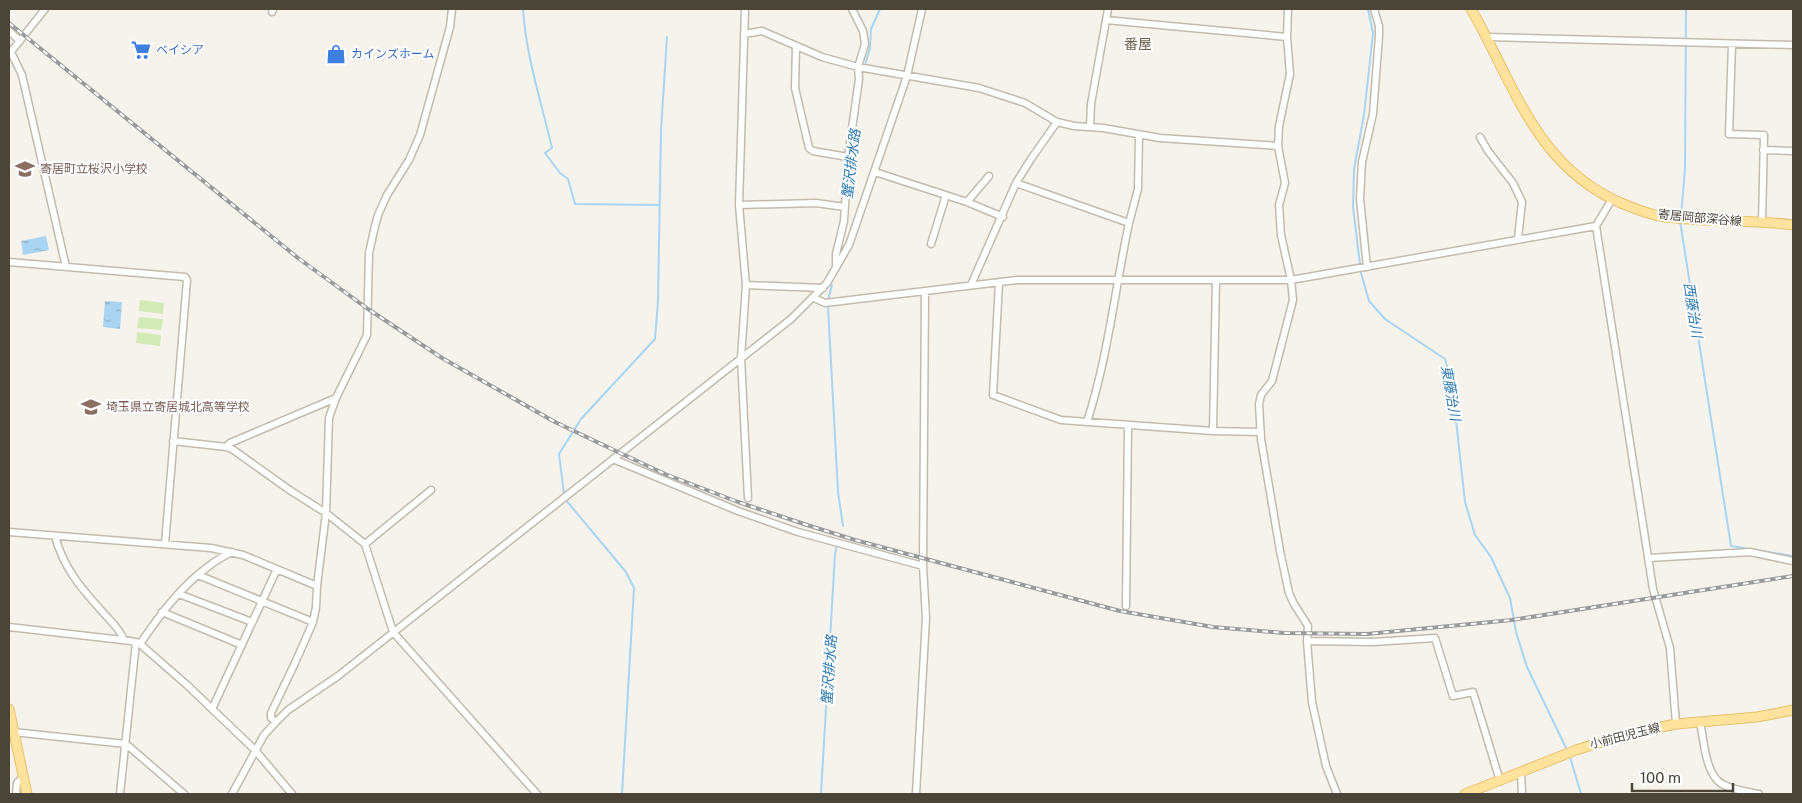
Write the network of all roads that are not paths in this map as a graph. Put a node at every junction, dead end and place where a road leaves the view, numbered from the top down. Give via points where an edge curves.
1 (45, 9) edge
2 (452, 9) edge
3 (745, 9) edge
4 (852, 9) edge
5 (922, 9) edge
6 (1108, 9) edge
7 (1288, 9) edge
8 (1374, 9) edge
9 (1471, 9) edge
10 (1106, 20) junction
11 (9, 31) edge
12 (744, 34) junction
13 (1287, 36) junction
14 (1488, 37) junction
15 (22, 38) junction
16 (1732, 44) junction
17 (1793, 45) edge
18 (796, 46) junction
19 (10, 53) edge
20 (858, 68) junction
21 (907, 76) junction
22 (1057, 122) junction
23 (1090, 127) junction
24 (1139, 134) junction
25 (1480, 137) dead end
26 (1278, 146) junction
27 (1763, 150) junction
28 (1793, 151) edge
29 (848, 157) junction
30 (875, 172) junction
31 (989, 176) dead end
32 (1016, 183) junction
33 (946, 195) junction
34 (1612, 199) junction
35 (967, 202) junction
36 (739, 205) junction
37 (845, 208) junction
38 (1003, 217) junction
39 (1129, 223) junction
40 (1762, 223) junction
41 (1793, 225) edge
42 (1596, 226) junction
43 (1518, 238) junction
44 (931, 244) dead end
45 (9, 262) edge
46 (66, 267) junction
47 (1367, 267) junction
48 (836, 269) junction
49 (1216, 280) junction
50 (1291, 280) junction
51 (1117, 281) junction
52 (998, 282) junction
53 (746, 285) junction
54 (971, 285) junction
55 (823, 288) junction
56 (925, 291) junction
57 (814, 298) junction
58 (741, 358) junction
59 (336, 398) junction
60 (1087, 422) junction
61 (1128, 425) junction
62 (1213, 431) junction
63 (1261, 432) junction
64 (173, 441) junction
65 (226, 447) junction
66 (613, 459) junction
67 (431, 490) dead end
68 (748, 498) dead end
69 (326, 513) junction
70 (9, 532) edge
71 (55, 536) junction
72 (165, 544) junction
73 (364, 544) junction
74 (232, 552) junction
75 (1649, 558) junction
76 (1793, 562) edge
77 (923, 566) junction
78 (277, 569) junction
79 (198, 575) junction
80 (317, 586) junction
81 (179, 594) junction
82 (262, 601) junction
83 (1126, 606) dead end
84 (162, 612) junction
85 (252, 622) junction
86 (313, 622) junction
87 (9, 627) edge
88 (393, 632) junction
89 (124, 640) junction
90 (1307, 641) junction
91 (138, 643) junction
92 (242, 645) junction
93 (9, 709) edge
94 (212, 709) junction
95 (1793, 710) edge
96 (276, 722) junction
97 (1700, 722) junction
98 (1676, 724) junction
99 (13, 732) junction
100 (126, 744) junction
101 (255, 750) junction
102 (1521, 772) junction
103 (22, 778) junction
104 (1500, 781) junction
105 (16, 794) edge
106 (27, 794) edge
107 (120, 794) edge
108 (184, 794) edge
109 (232, 794) edge
110 (292, 794) edge
111 (538, 794) edge
112 (916, 794) edge
113 (1337, 794) edge
114 (1465, 794) edge
115 (1522, 794) edge
116 (1760, 794) edge

1 - 15 street
2 - 59 street via 420,135 378,215 369,253 367,335
3 - 12 street
4 - 20 street via 863,31 865,44
5 - 21 street
6 - 10 street
7 - 13 street
8 - 47 street via 1379,36 1373,114 1362,162 1360,199
9 - 14 main road, 寄居岡部深谷線
10 - 13 street
10 - 23 street
11 - 15 street
12 - 18 street via 762,31
12 - 36 street
13 - 26 street via 1290,74
14 - 16 street
14 - 34 main road, 寄居岡部深谷線 via 1540,137 1568,168 1592,188
15 - 19 street
16 - 17 street
16 - 27 street via 1729,134 1764,136
18 - 20 street
18 - 29 street via 795,88 810,148
19 - 46 street via 22,75
20 - 21 street
20 - 29 street
21 - 22 street via 979,88 1025,102
21 - 30 street
22 - 23 street
22 - 32 street
23 - 24 street
24 - 26 street
24 - 39 street via 1138,189
25 - 43 street via 1513,183 1522,202
26 - 50 street via 1285,184 1279,205 1281,235
27 - 28 street
27 - 40 street
29 - 37 street
30 - 33 street
30 - 48 street via 849,245
31 - 35 street
32 - 38 street
32 - 39 street
33 - 35 street
33 - 44 street
34 - 40 main road, 寄居岡部深谷線 via 1658,216
34 - 42 street
35 - 38 street
36 - 37 street via 816,203
36 - 53 street
37 - 48 street
38 - 54 street
39 - 51 street
40 - 41 main road, 寄居岡部深谷線
42 - 43 street
42 - 75 street
43 - 47 street
45 - 46 street
46 - 64 street via 185,277 187,280
47 - 50 street
48 - 55 street
49 - 50 street
49 - 51 street
49 - 62 street
50 - 63 street via 1293,300 1285,335 1272,380 1261,395 1259,404
51 - 52 street
51 - 60 street via 1114,316
52 - 54 street
52 - 60 street via 993,395 1061,420
53 - 55 street
53 - 58 street
54 - 56 street
55 - 57 street
56 - 57 street via 825,303
56 - 77 street
57 - 58 street
58 - 66 street
58 - 68 street
59 - 65 street
59 - 69 street via 330,418
60 - 61 street
61 - 62 street
61 - 83 street
62 - 63 street
63 - 90 street via 1288,593 1308,626
64 - 65 street
64 - 72 street
65 - 69 street
66 - 77 street via 798,532
66 - 88 street
67 - 73 street
69 - 73 street
69 - 80 street
70 - 71 street
71 - 72 street
71 - 89 street via 72,574 121,632
72 - 74 street
73 - 88 street
74 - 78 street
74 - 79 street
75 - 76 street via 1750,552
75 - 98 street via 1655,597 1670,648
77 - 112 street via 926,618
78 - 80 street
78 - 82 street
79 - 81 street
79 - 82 street
80 - 86 street
81 - 84 street
81 - 85 street
82 - 85 street
82 - 86 street
84 - 91 street
84 - 92 street
85 - 92 street
86 - 96 street via 271,713 270,718
87 - 89 street
88 - 96 street
88 - 111 street
89 - 91 street
90 - 104 street via 1373,642 1435,638 1453,696 1473,692
90 - 113 street via 1312,702 1326,766
91 - 94 street
91 - 100 street
92 - 94 street
93 - 99 main road
94 - 101 street
95 - 97 main road, 小前田児玉線
96 - 101 street
97 - 98 main road, 小前田児玉線
97 - 116 street via 1714,777 1729,788
98 - 102 main road, 小前田児玉線 via 1606,739
99 - 100 street
99 - 103 main road
100 - 107 street
100 - 108 street
101 - 109 street
101 - 110 street
102 - 104 main road, 小前田児玉線
102 - 115 street
103 - 105 street
103 - 106 main road
104 - 114 main road, 小前田児玉線

